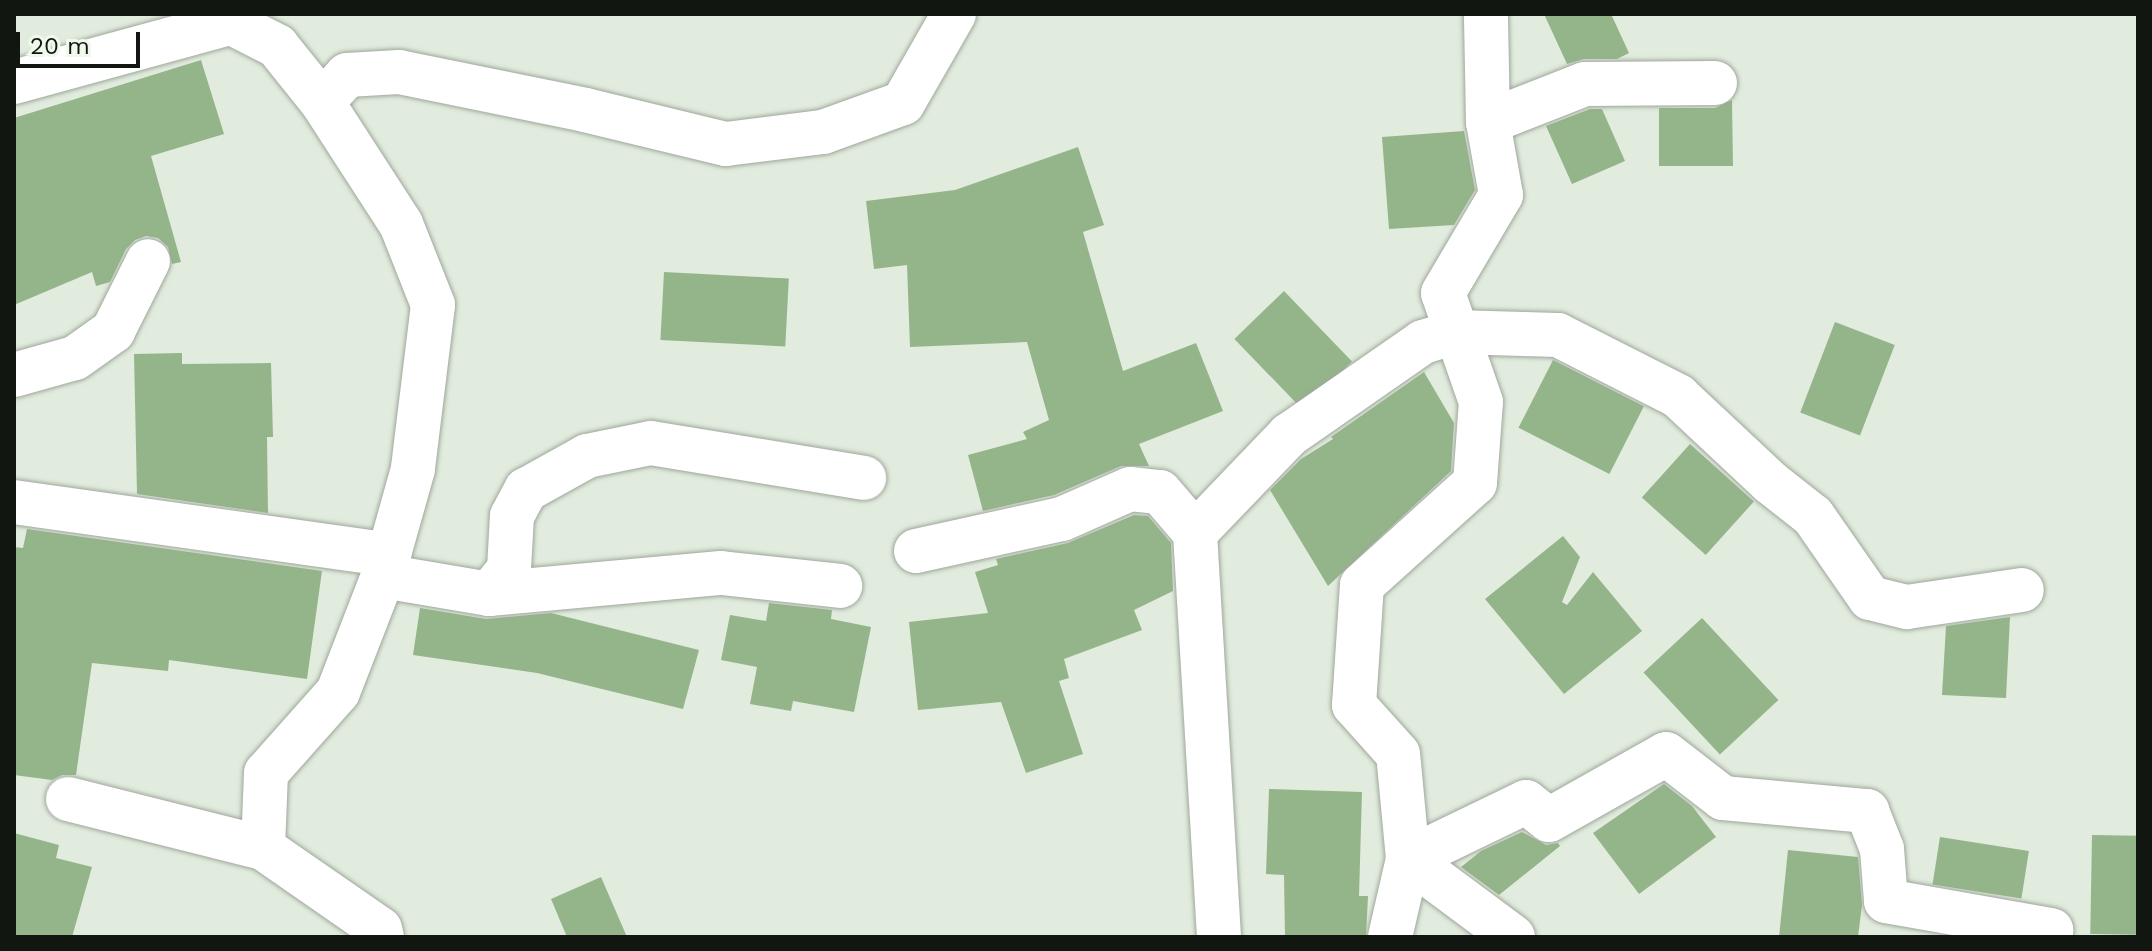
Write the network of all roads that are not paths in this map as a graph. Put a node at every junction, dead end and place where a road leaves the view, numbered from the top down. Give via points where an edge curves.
1 (954, 14) edge
2 (1486, 14) edge
3 (224, 18) edge
4 (14, 82) edge
5 (1715, 83) dead end
6 (322, 102) junction
7 (1488, 122) junction
8 (148, 261) dead end
9 (1455, 332) junction
10 (14, 375) edge
11 (864, 478) dead end
12 (14, 502) edge
13 (1195, 533) junction
14 (916, 551) dead end
15 (386, 566) junction
16 (840, 586) dead end
17 (2022, 590) dead end
18 (489, 594) junction
19 (68, 799) dead end
20 (263, 848) junction
21 (1408, 859) junction
22 (2051, 930) dead end
23 (382, 937) edge
24 (1219, 937) edge
25 (1390, 937) edge
26 (1513, 937) edge

1 - 6 street via 903,103 823,132 726,144 399,72 347,75
2 - 7 street
3 - 4 street
3 - 6 street via 277,46
5 - 7 street via 1585,84
6 - 15 street via 401,224 433,305 413,469
7 - 9 street via 1501,195 1443,293
8 - 10 street via 113,331 75,358
9 - 13 street via 1423,342 1289,435
9 - 17 street via 1558,335 1678,396 1813,516 1870,598 1907,607
9 - 21 street via 1481,402 1475,483 1362,585 1354,705 1398,754
11 - 18 street via 651,443 587,456 526,490 512,516 509,569
12 - 15 street
13 - 14 street via 1160,492 1130,489 1062,519
13 - 24 street
15 - 18 street
15 - 20 street via 338,692 266,773
16 - 18 street via 721,573
19 - 20 street
20 - 23 street via 380,929
21 - 22 street via 1526,802 1549,820 1666,754 1723,798 1867,811 1882,849 1886,901
21 - 25 street
21 - 26 street

